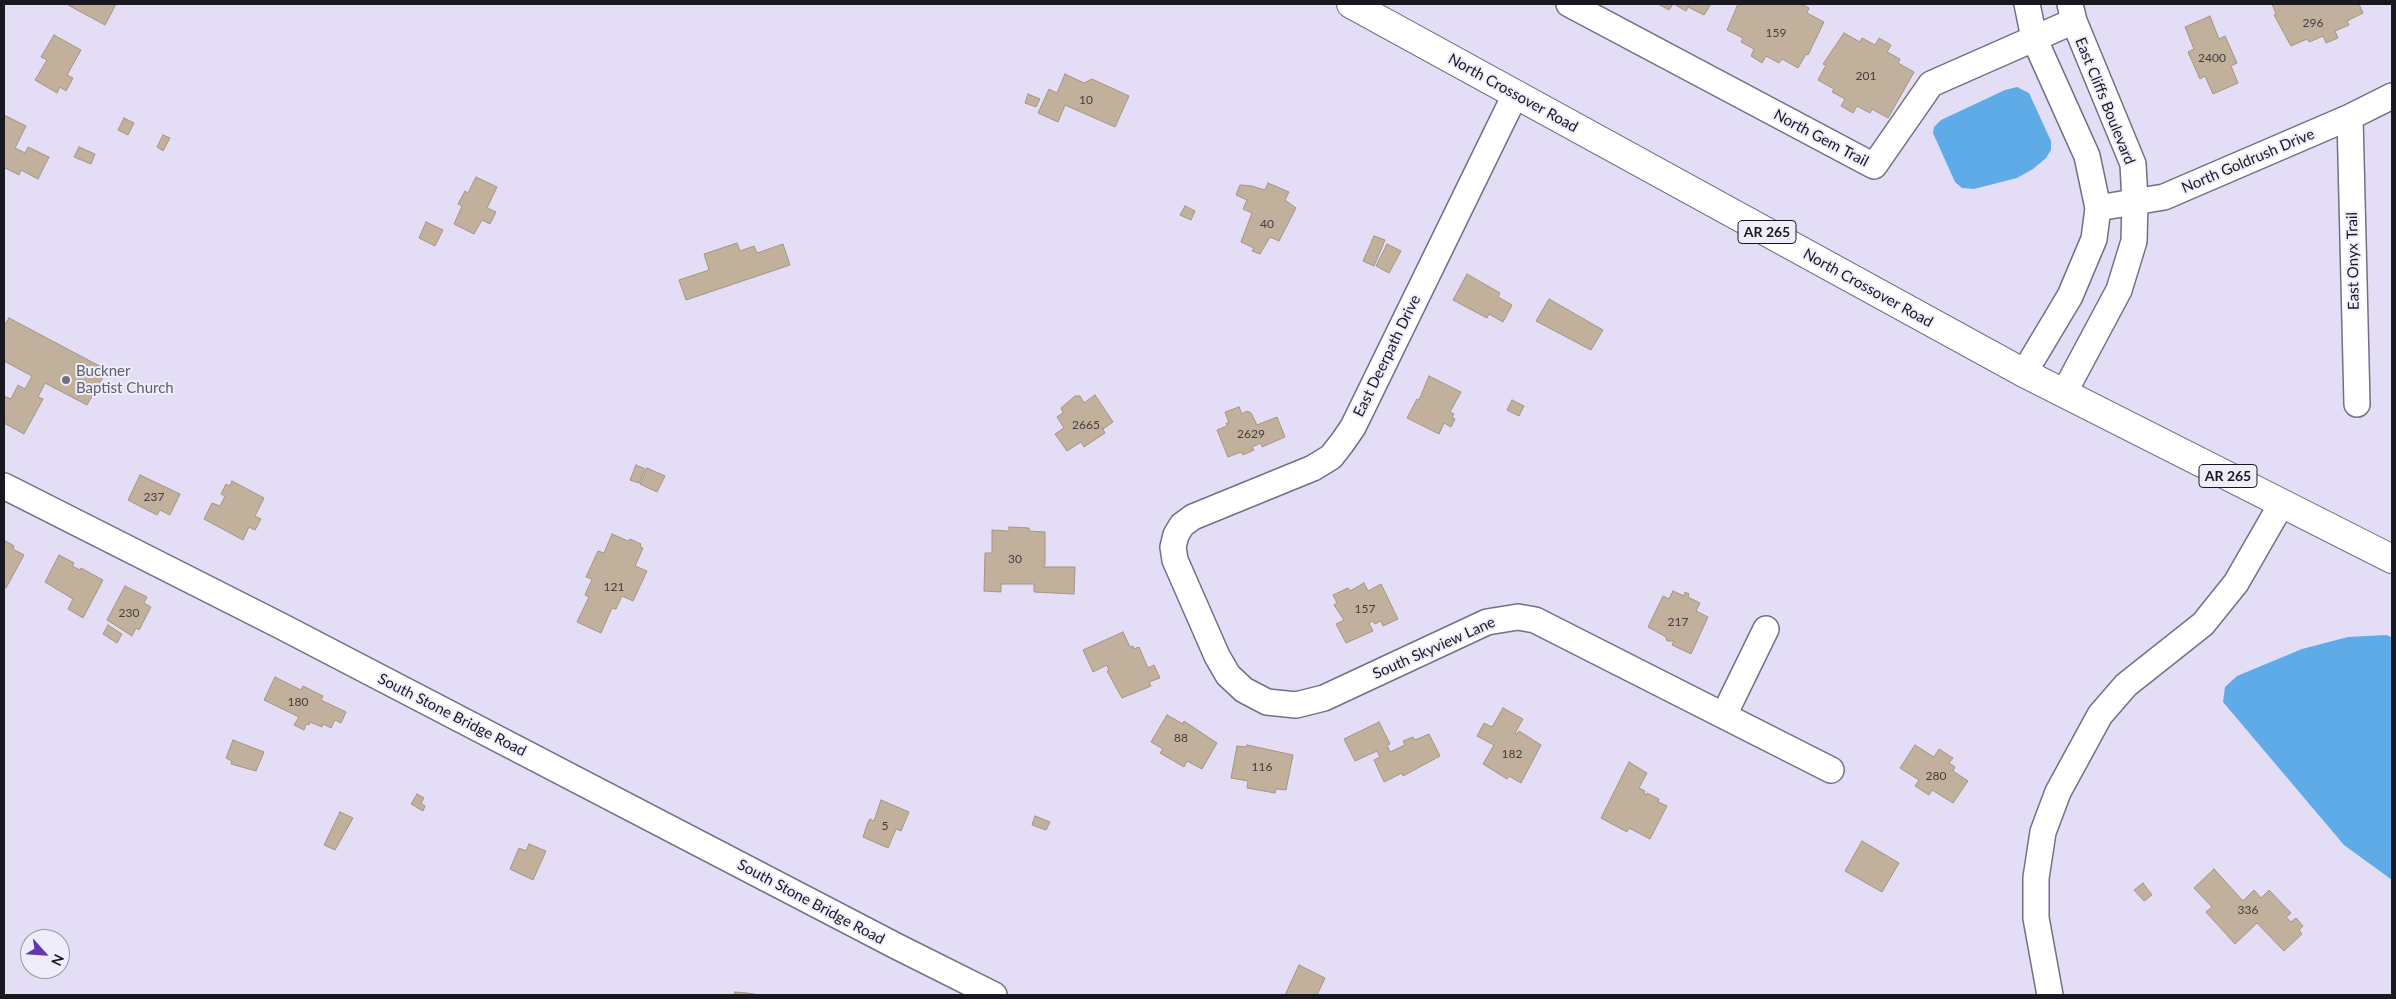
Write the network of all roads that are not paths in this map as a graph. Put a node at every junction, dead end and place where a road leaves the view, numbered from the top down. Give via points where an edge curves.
1 (1351, 4) edge
2 (1569, 4) edge
3 (2028, 4) edge
4 (2072, 13) edge
5 (2034, 38) junction
6 (1515, 95) junction
7 (2392, 96) edge
8 (2350, 117) junction
9 (2135, 202) junction
10 (2098, 208) junction
11 (2024, 373) junction
12 (2064, 393) junction
13 (2357, 404) dead end
14 (4, 486) edge
15 (2282, 503) junction
16 (1176, 535) joint
17 (2392, 559) edge
18 (1766, 629) dead end
19 (1724, 715) junction
20 (1831, 770) dead end
21 (994, 995) edge
22 (2050, 995) edge

1 - 6 main road, North Crossover Road / AR 265
2 - 5 street, North Gem Trail via 1874,166 1931,84
3 - 5 street
4 - 5 street, North Gem Trail
4 - 9 street, East Cliffs Boulevard via 2132,164
5 - 10 street via 2087,156
6 - 11 main road, North Crossover Road / AR 265
6 - 16 street, East Deerpath Drive via 1342,443 1330,457 1313,468 1193,517 1182,525
7 - 8 street, North Goldrush Drive
8 - 9 street, North Goldrush Drive via 2164,197
8 - 13 street, East Onyx Trail
9 - 10 street, North Goldrush Drive
9 - 12 street, East Cliffs Boulevard via 2134,241 2119,290
10 - 11 street via 2094,239 2070,296
11 - 12 main road, North Crossover Road / AR 265
12 - 15 main road, North Crossover Road / AR 265
14 - 21 street, South Stone Bridge Road
15 - 17 main road, North Crossover Road / AR 265
15 - 22 street via 2236,583 2203,624 2126,685 2100,715 2058,792 2042,832 2036,878 2036,918
16 - 19 street, South Skyview Lane via 1175,560 1217,656 1228,675 1244,690 1267,702 1296,705 1324,698 1488,622 1518,617 1551,626
18 - 19 street
19 - 20 street, South Skyview Lane

